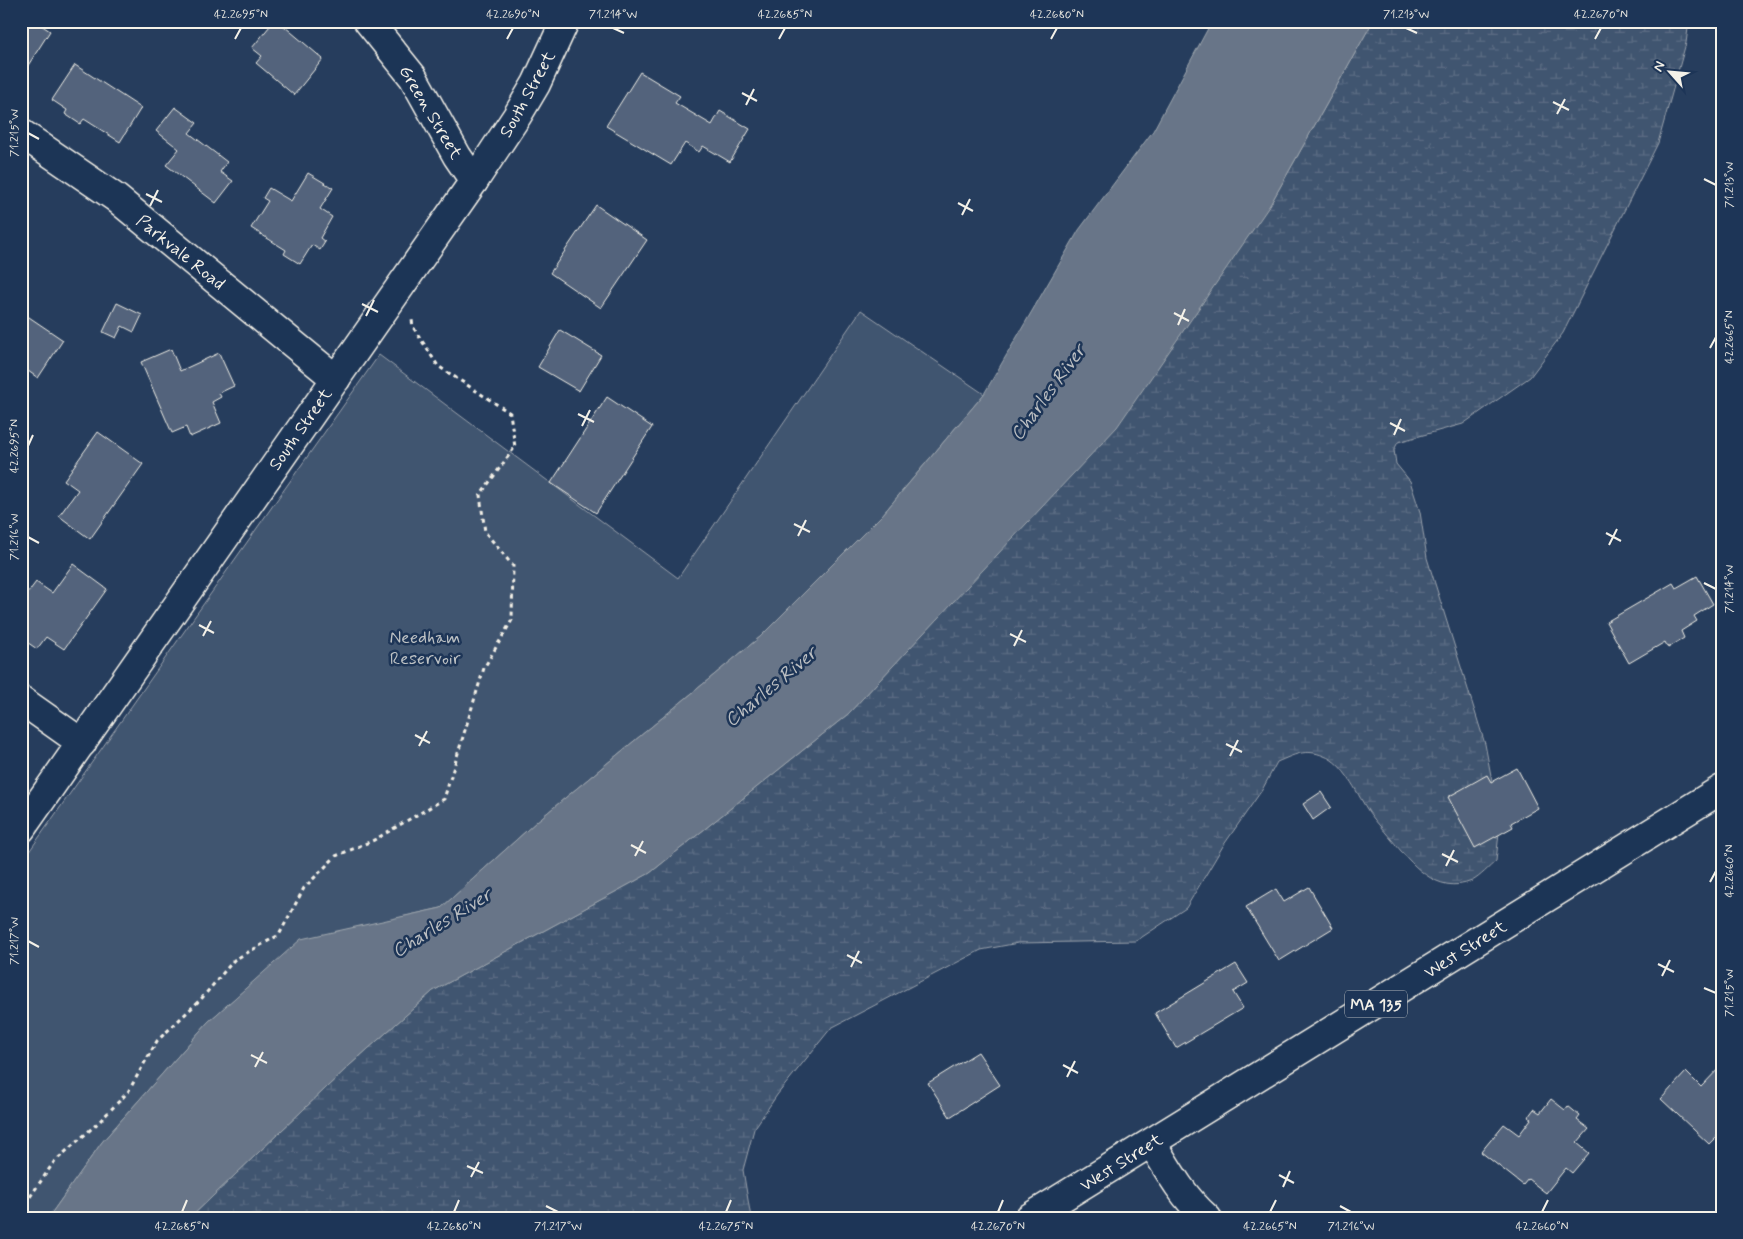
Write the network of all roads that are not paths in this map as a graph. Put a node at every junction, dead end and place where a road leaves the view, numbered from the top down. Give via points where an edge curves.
1 (368, 21) edge
2 (565, 21) edge
3 (21, 133) edge
4 (474, 180) junction
5 (336, 379) junction
6 (21, 700) edge
7 (82, 743) junction
8 (1722, 789) edge
9 (21, 828) edge
10 (1152, 1143) junction
11 (1029, 1218) edge
12 (1207, 1218) edge

1 - 4 street, Green Street via 413,77
2 - 4 street, South Street via 536,84
3 - 5 street, Parkvale Road via 116,198
4 - 5 street, South Street
5 - 7 street, South Street
6 - 7 street
7 - 9 street, South Street
8 - 10 street, West Street / MA 135
10 - 11 street, West Street / MA 135
10 - 12 street via 1188,1199

